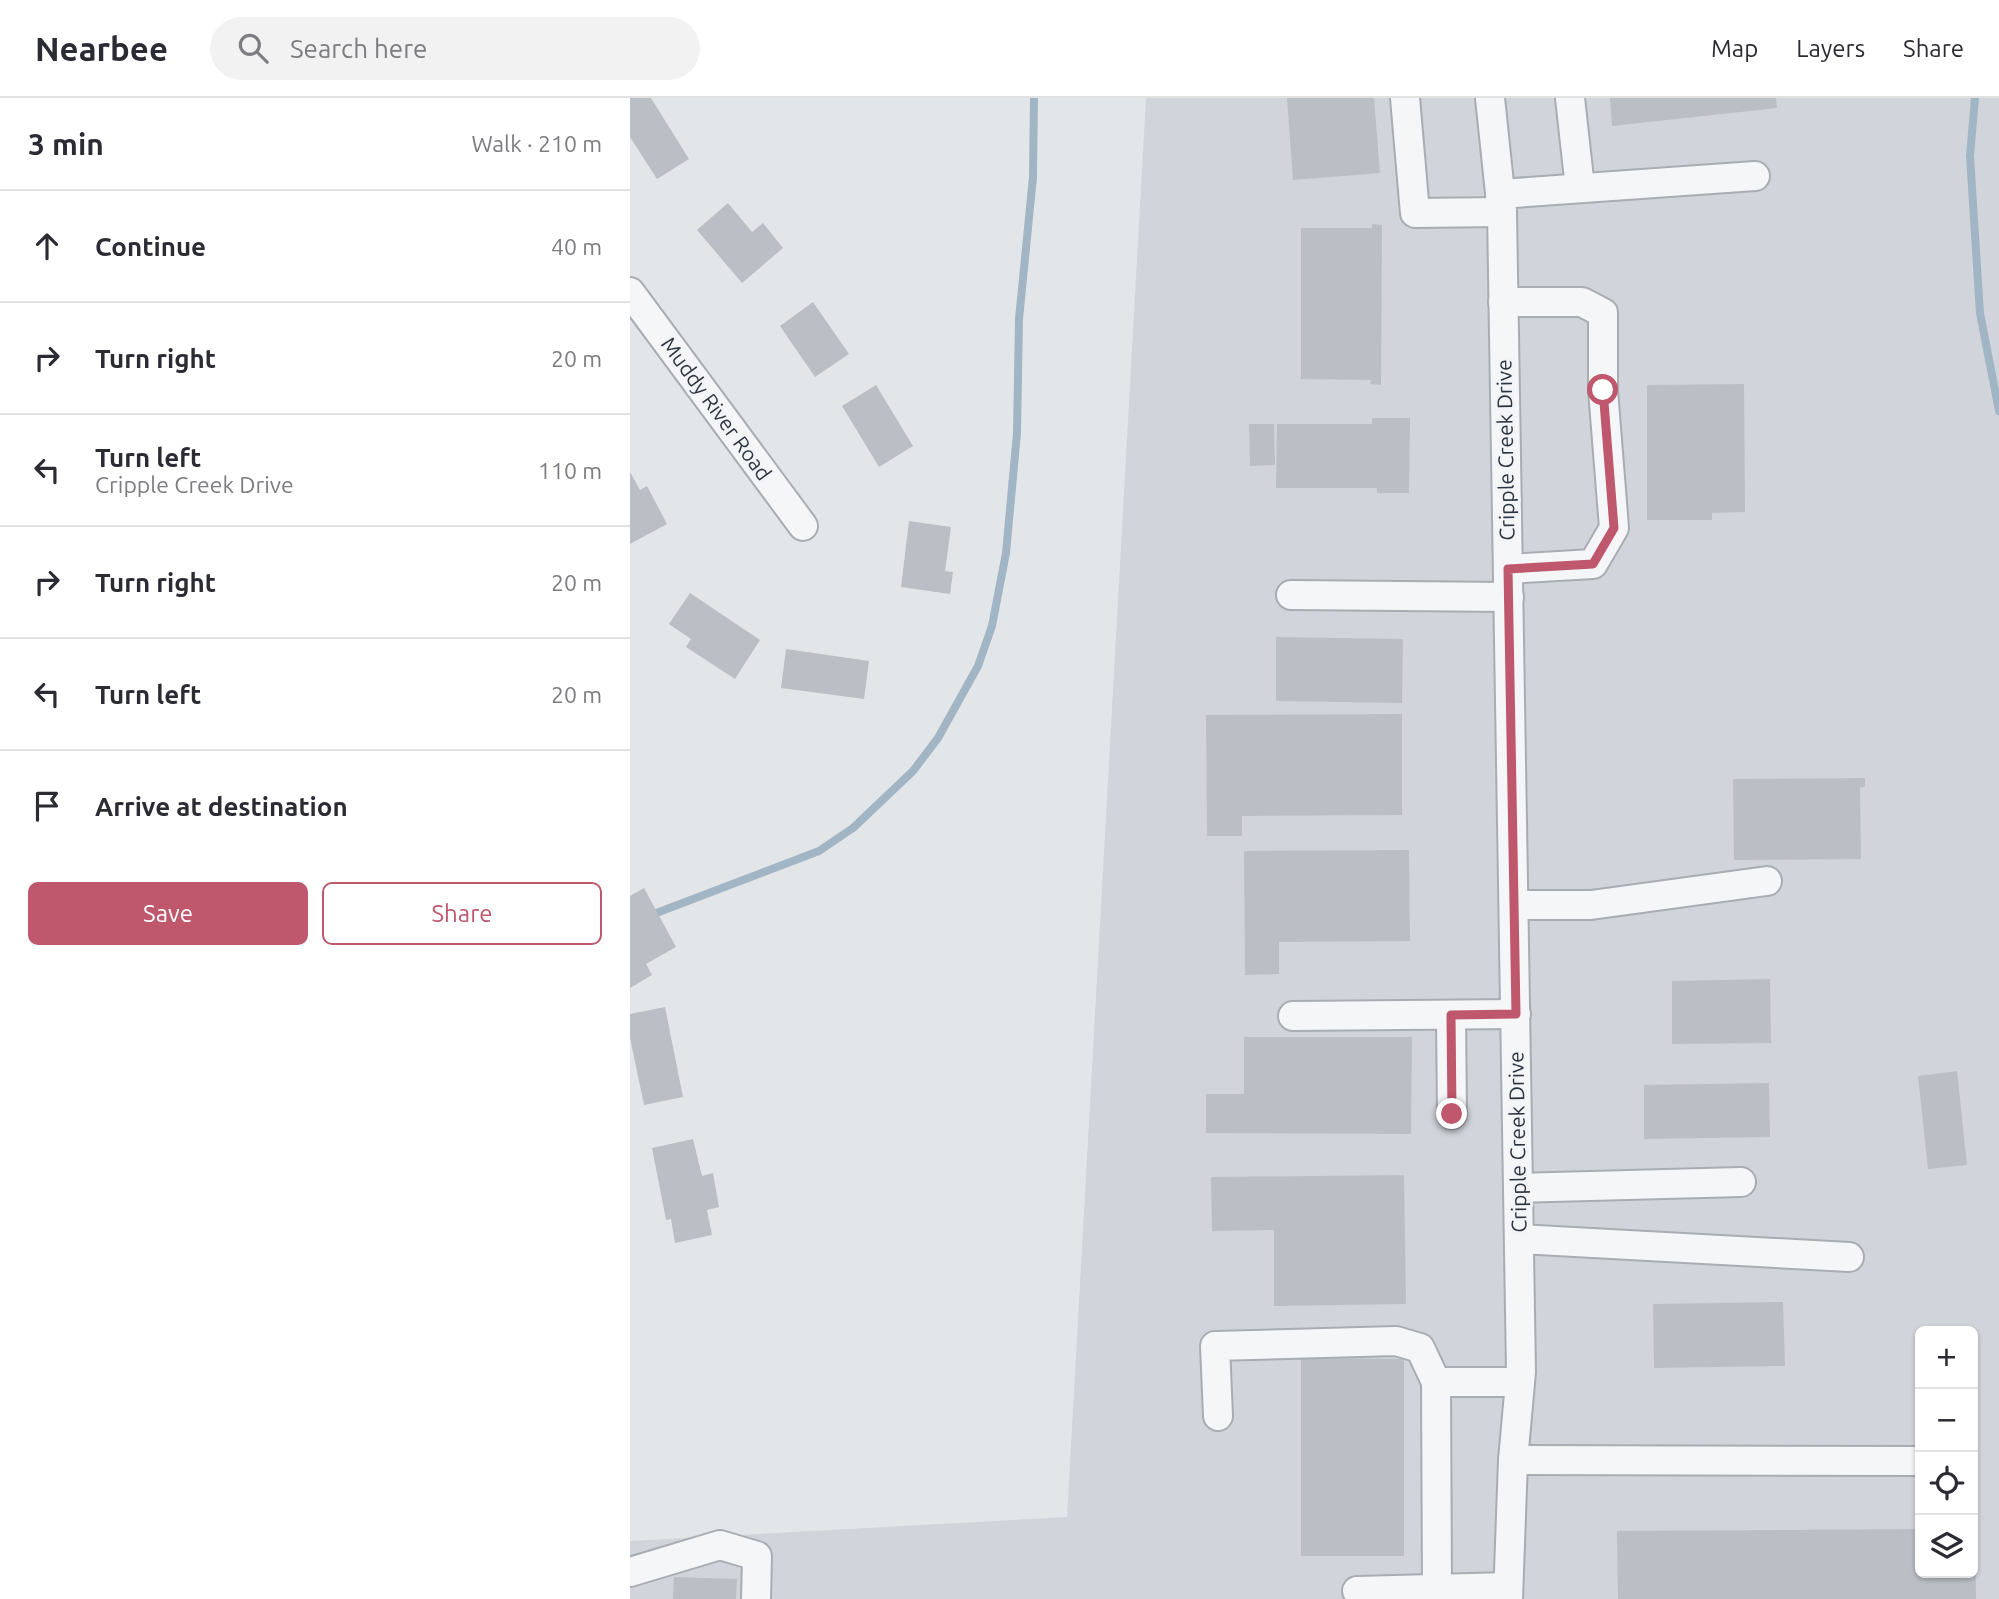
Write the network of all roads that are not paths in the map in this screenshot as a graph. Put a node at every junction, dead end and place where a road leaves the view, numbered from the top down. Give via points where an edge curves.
1 (1405, 98) edge
2 (1490, 98) edge
3 (1570, 98) edge
4 (1755, 176) dead end
5 (1580, 188) junction
6 (1501, 203) junction
7 (630, 292) edge
8 (1503, 302) junction
9 (803, 526) dead end
10 (1508, 569) junction
11 (1292, 595) dead end
12 (1509, 597) junction
13 (1767, 881) dead end
14 (1514, 905) junction
15 (1516, 1014) junction
16 (1451, 1015) junction
17 (1293, 1016) dead end
18 (1452, 1114) dead end
19 (1741, 1182) dead end
20 (1519, 1188) junction
21 (1519, 1240) junction
22 (1849, 1256) dead end
23 (1436, 1382) junction
24 (1520, 1382) junction
25 (1218, 1416) dead end
26 (1513, 1460) junction
27 (1915, 1461) edge
28 (630, 1572) edge
29 (1437, 1589) junction
30 (1357, 1591) dead end
31 (1508, 1593) edge
32 (755, 1599) edge

1 - 6 street via 1415,213
2 - 6 street, Cripple Creek Drive
3 - 5 street
4 - 5 street
5 - 6 street
6 - 8 street, Cripple Creek Drive
7 - 9 street, Muddy River Road
8 - 10 street, Cripple Creek Drive
8 - 10 street via 1582,302 1603,313 1603,390 1614,528 1593,564
10 - 12 street, Cripple Creek Drive
11 - 12 street
12 - 14 street, Cripple Creek Drive
13 - 14 street via 1591,905
14 - 15 street, Cripple Creek Drive
15 - 16 street
15 - 20 street, Cripple Creek Drive
16 - 17 street
16 - 18 street
19 - 20 street
20 - 21 street, Cripple Creek Drive
21 - 22 street
21 - 24 street, Cripple Creek Drive
23 - 24 street
23 - 25 street via 1420,1348 1396,1341 1214,1346
23 - 29 street
24 - 26 street, Cripple Creek Drive
26 - 27 street
26 - 31 street, Cripple Creek Drive
28 - 32 street via 720,1545 757,1556
29 - 30 street
29 - 31 street

